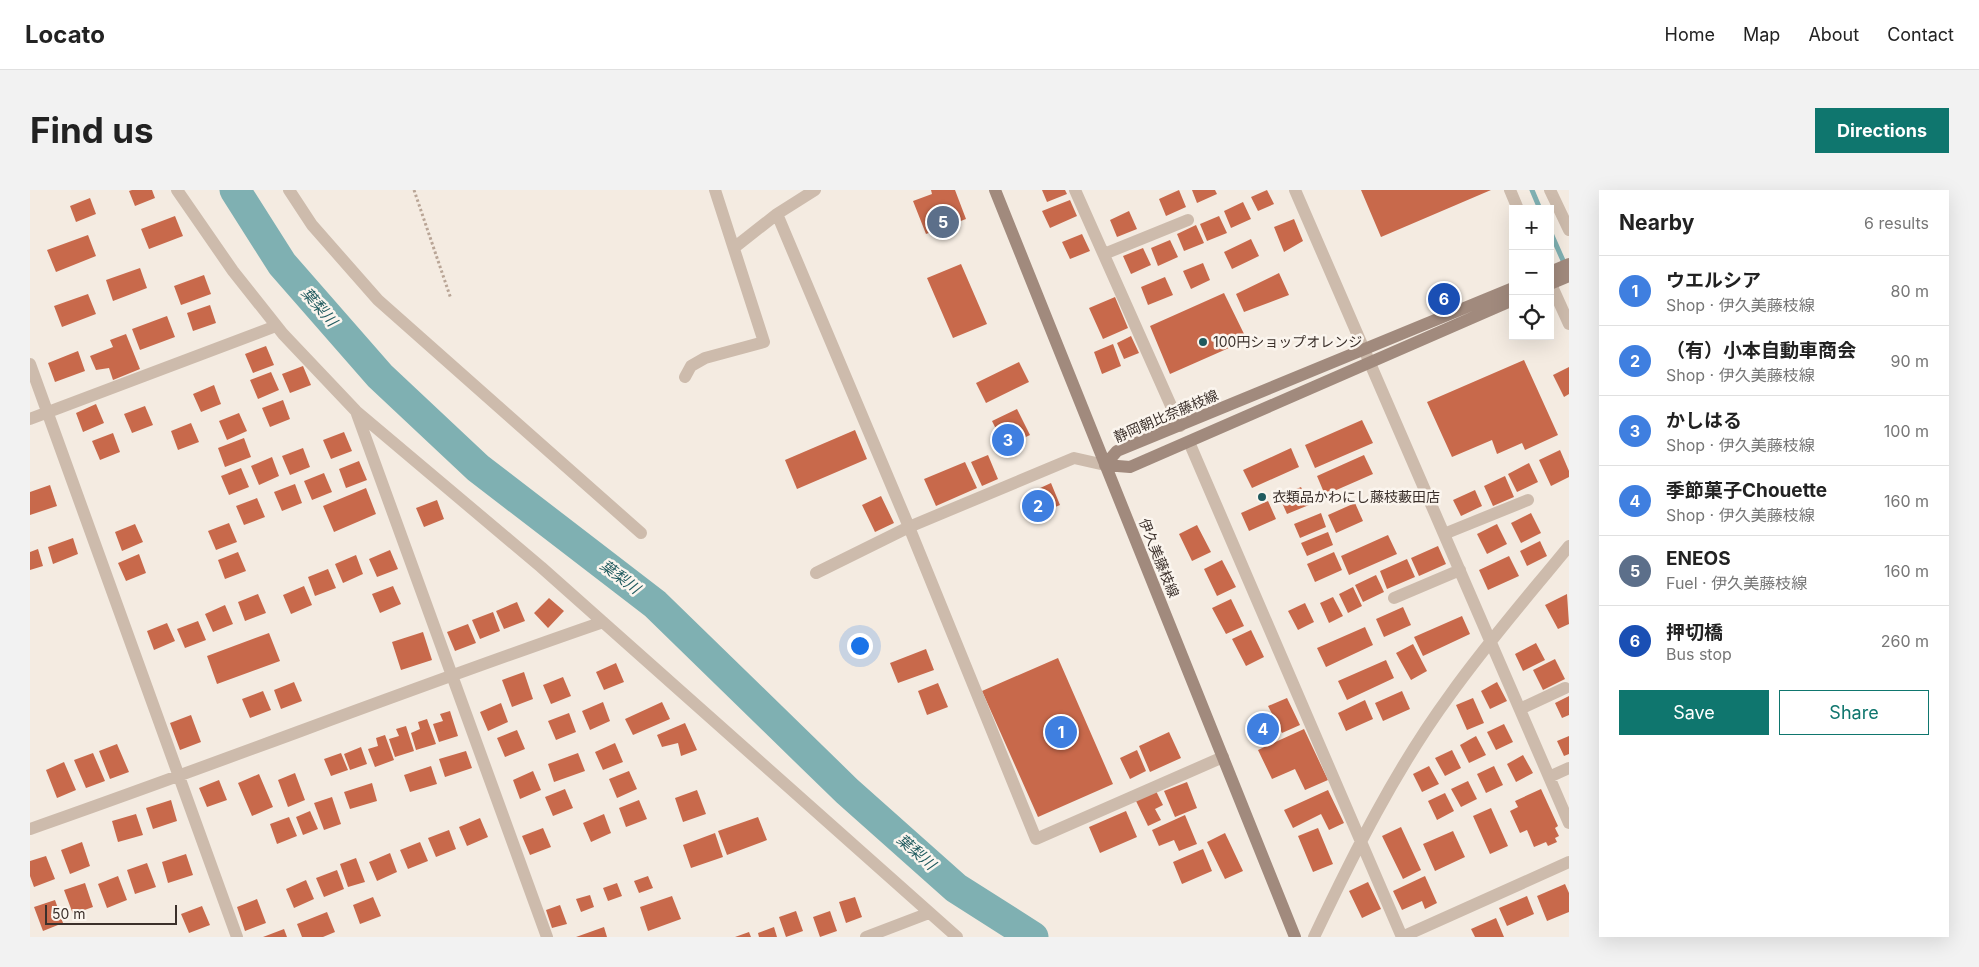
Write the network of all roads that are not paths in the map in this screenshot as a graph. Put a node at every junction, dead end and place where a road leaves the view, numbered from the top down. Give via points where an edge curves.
1 (177, 190) edge
2 (289, 190) edge
3 (715, 190) edge
4 (815, 190) edge
5 (995, 190) edge
6 (1076, 190) edge
7 (1295, 190) edge
8 (1510, 190) edge
9 (1550, 190) edge
10 (1516, 205) edge
11 (777, 214) junction
12 (1188, 220) dead end
13 (1569, 230) edge
14 (735, 247) junction
15 (1104, 254) junction
16 (1569, 264) edge
17 (1569, 276) edge
18 (1554, 277) edge
19 (1554, 279) edge
20 (1554, 289) edge
21 (1509, 290) edge
22 (1509, 302) edge
23 (1569, 324) edge
24 (276, 326) junction
25 (1364, 350) junction
26 (1370, 363) junction
27 (30, 364) edge
28 (685, 378) dead end
29 (47, 412) junction
30 (356, 412) junction
31 (30, 419) edge
32 (1180, 426) junction
33 (1189, 442) junction
34 (1105, 465) junction
35 (1528, 500) dead end
36 (909, 527) junction
37 (641, 533) dead end
38 (1444, 534) junction
39 (1569, 546) edge
40 (1460, 570) junction
41 (816, 572) dead end
42 (1394, 598) dead end
43 (603, 622) junction
44 (1491, 641) junction
45 (450, 675) junction
46 (1565, 688) dead end
47 (1520, 710) junction
48 (1223, 757) junction
49 (1569, 768) edge
50 (179, 777) junction
51 (1549, 777) junction
52 (1569, 823) edge
53 (30, 829) edge
54 (1360, 841) junction
55 (1569, 862) edge
56 (929, 912) junction
57 (237, 937) edge
58 (547, 937) edge
59 (866, 937) edge
60 (957, 937) edge
61 (1295, 937) edge
62 (1314, 937) edge
63 (1402, 937) edge

1 - 24 street via 232,272
2 - 37 street via 312,224 378,300
3 - 14 street
4 - 11 street
5 - 34 main road, 伊久美藤枝線
6 - 15 street
7 - 25 street
8 - 10 street
9 - 13 street
11 - 14 street
11 - 36 street
12 - 15 street
14 - 28 street via 764,342 705,358 691,366
15 - 32 street
16 - 18 main road
17 - 19 main road
20 - 23 street
21 - 25 main road, 静岡朝比奈藤枝線
22 - 26 main road, 静岡朝比奈藤枝線
24 - 29 street
24 - 30 street
25 - 26 street
25 - 32 main road, 静岡朝比奈藤枝線
26 - 33 main road, 静岡朝比奈藤枝線
26 - 38 street
27 - 29 street
29 - 31 street
29 - 50 street
30 - 43 street
30 - 45 street
32 - 34 main road, 静岡朝比奈藤枝線 via 1117,451
33 - 34 main road, 静岡朝比奈藤枝線 via 1130,467
33 - 54 street
34 - 36 street via 1074,458
34 - 48 main road, 伊久美藤枝線
35 - 38 street
36 - 41 street
36 - 48 street via 1036,839
38 - 40 street
39 - 44 street
40 - 42 street
40 - 44 street
43 - 45 street
43 - 56 street
44 - 47 street
44 - 54 street via 1449,696
45 - 50 street
45 - 58 street
46 - 47 street
47 - 51 street
48 - 61 main road, 伊久美藤枝線
49 - 51 street
50 - 53 street
50 - 57 street
51 - 52 street
54 - 62 street
54 - 63 street
55 - 63 street
56 - 59 street
56 - 60 street

